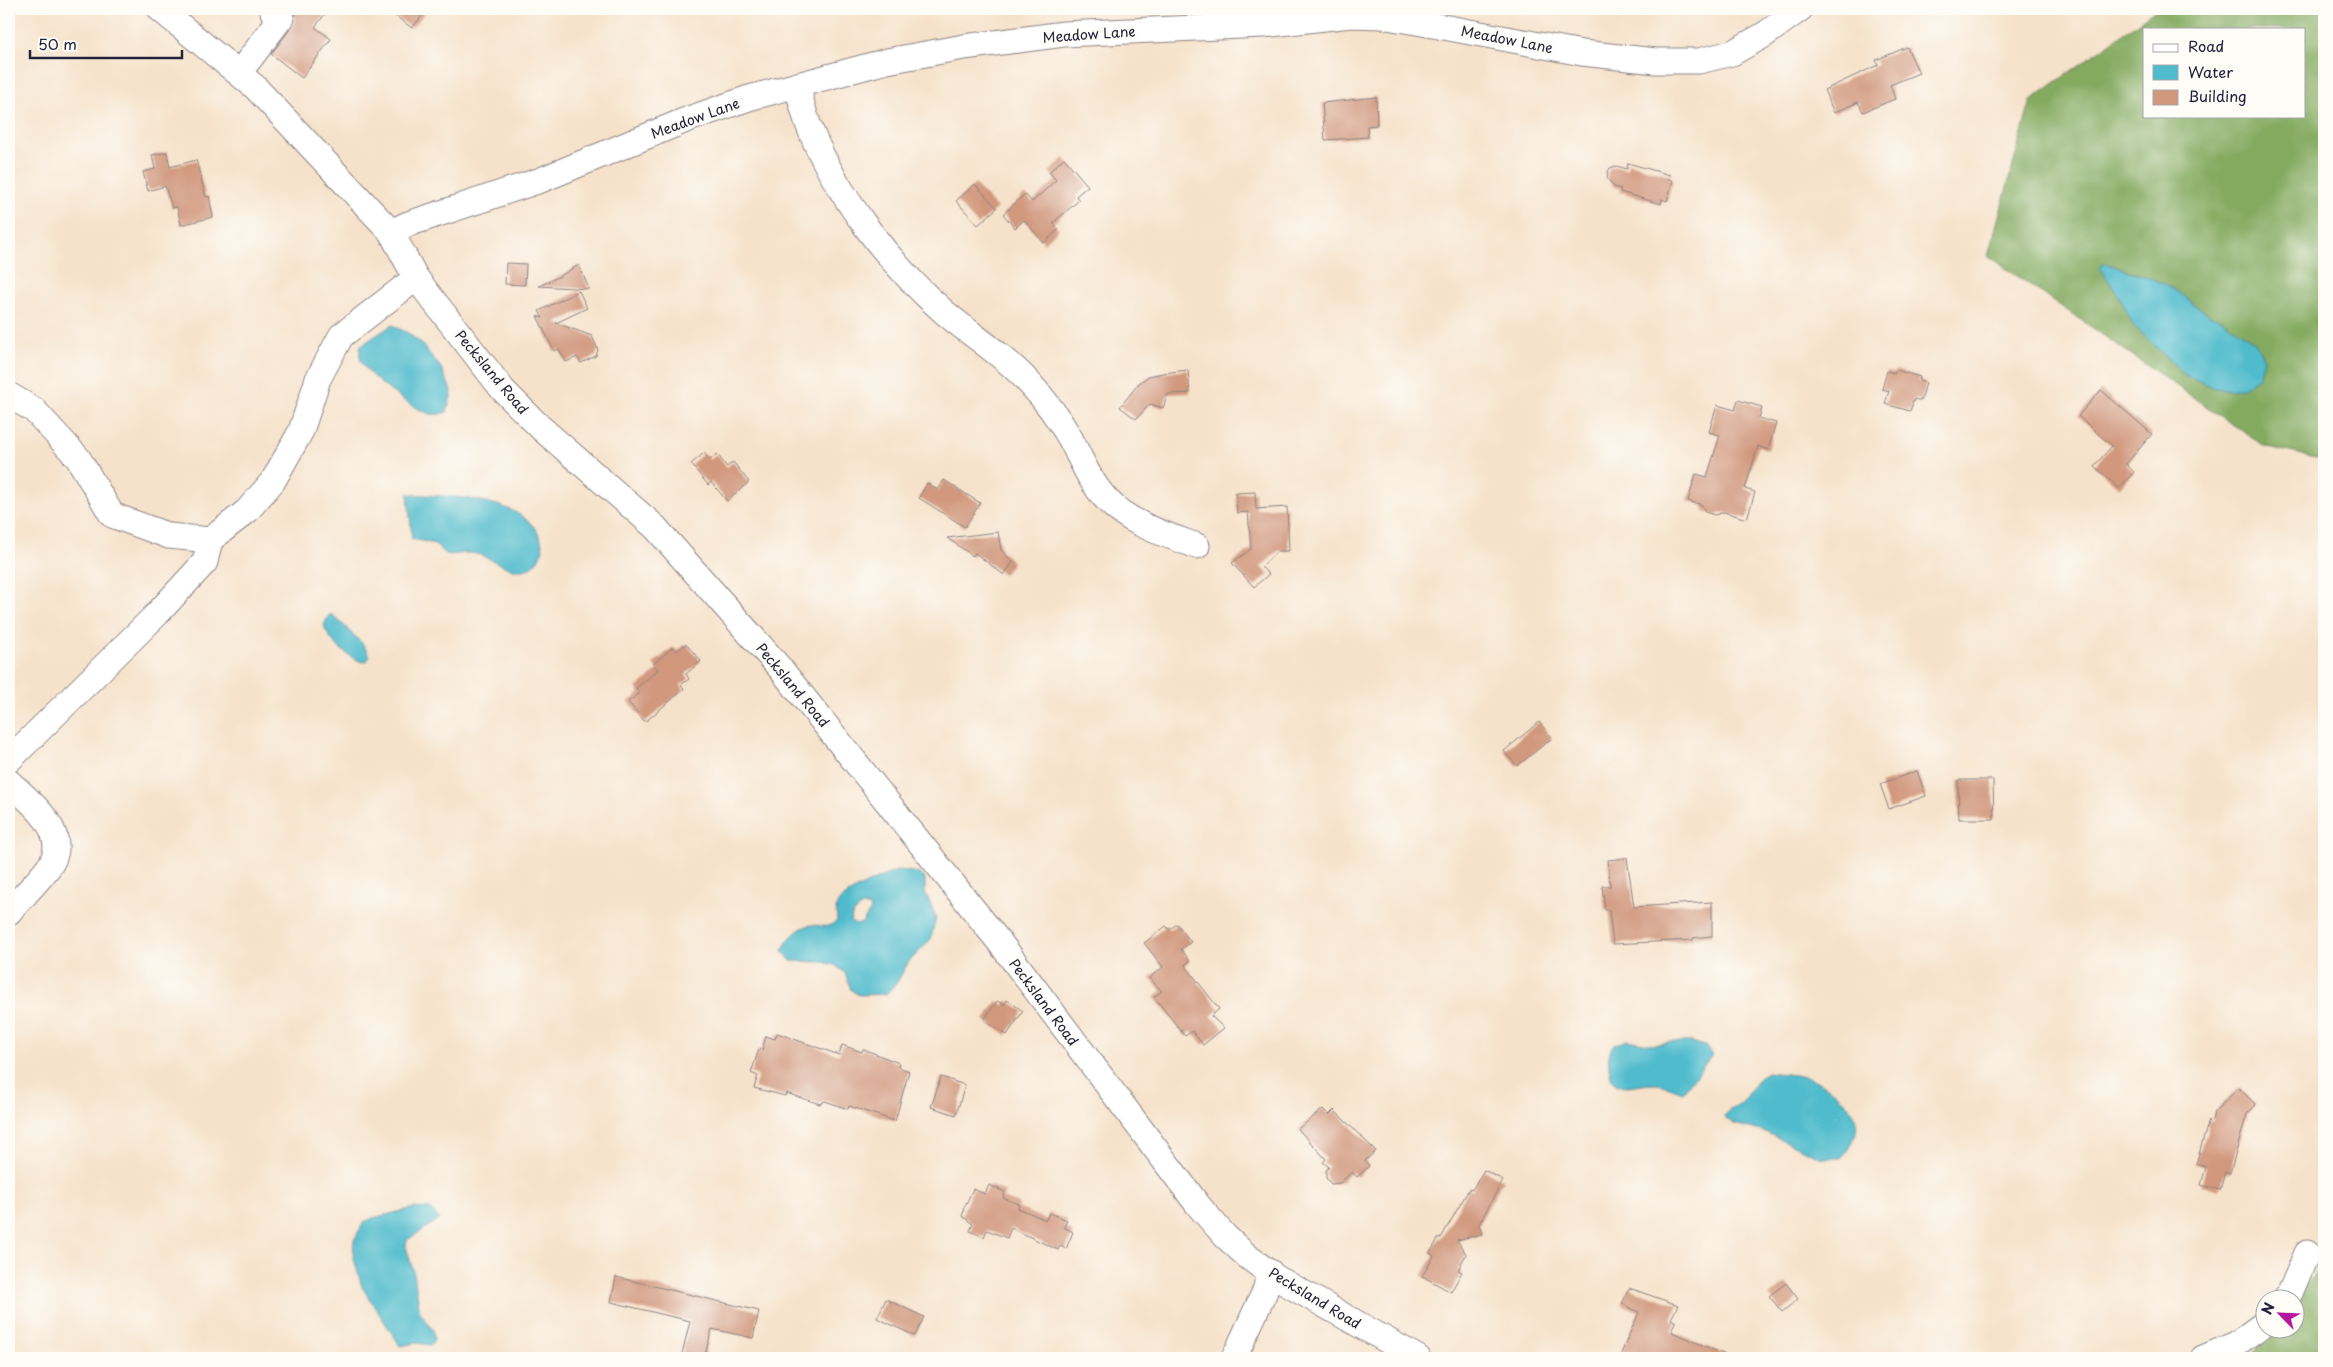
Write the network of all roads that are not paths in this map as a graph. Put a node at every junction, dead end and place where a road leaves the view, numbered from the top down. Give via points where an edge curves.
1 (160, 9) edge
2 (276, 9) edge
3 (1800, 9) edge
4 (238, 73) junction
5 (797, 85) junction
6 (391, 232) junction
7 (416, 278) junction
8 (9, 395) edge
9 (210, 540) junction
10 (1197, 546) dead end
11 (9, 760) edge
12 (9, 782) edge
13 (9, 912) edge
14 (2307, 1253) dead end
15 (1270, 1272) junction
16 (2291, 1290) edge
17 (2256, 1329) edge
18 (1234, 1358) edge
19 (1418, 1358) edge
20 (2203, 1358) edge

1 - 4 street, Pecksland Road
2 - 4 street via 273,12 281,18
3 - 5 street, Meadow Lane via 1732,53 1699,61 1656,61 1582,53 1422,22 1351,15 1263,25 1055,35 887,61
4 - 6 street, Pecksland Road via 255,86
5 - 6 street, Meadow Lane via 686,120 540,180
5 - 10 street via 818,148 879,244 937,305 1031,385 1059,420 1094,484 1107,501 1127,516
6 - 7 street, Pecksland Road
7 - 9 street via 341,336 318,379 301,431 273,481 247,511
7 - 15 street, Pecksland Road via 503,390 548,434 656,527 780,668 1001,944 1198,1205 1225,1236
8 - 9 street via 34,410 78,458 112,515 169,536
9 - 11 street via 205,562 158,614
12 - 13 street via 38,809 52,829 56,846 52,861
14 - 16 street
15 - 18 street via 1265,1291
15 - 19 street, Pecksland Road
17 - 20 street via 2236,1344

